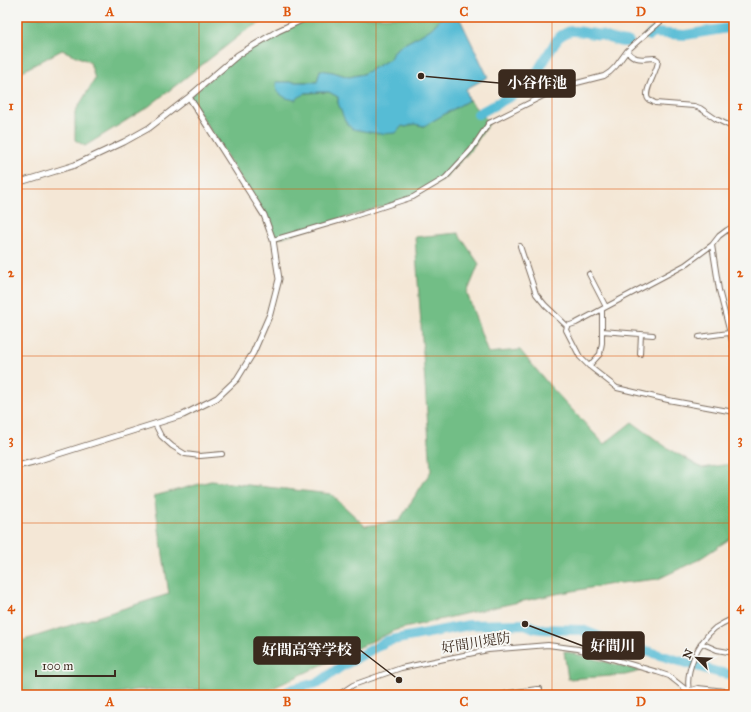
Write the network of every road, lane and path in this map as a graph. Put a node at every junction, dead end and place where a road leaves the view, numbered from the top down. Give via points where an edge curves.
1 (308, 17) edge
2 (666, 17) edge
3 (627, 51) junction
4 (188, 97) junction
5 (734, 128) edge
6 (17, 183) edge
7 (734, 226) edge
8 (273, 240) junction
9 (712, 245) junction
10 (520, 246) dead end
11 (589, 274) dead end
12 (604, 308) junction
13 (566, 326) junction
14 (602, 331) junction
15 (729, 333) junction
16 (641, 334) junction
17 (653, 335) dead end
18 (699, 337) dead end
19 (734, 349) edge
20 (640, 354) dead end
21 (589, 366) junction
22 (734, 412) edge
23 (155, 424) junction
24 (222, 454) dead end
25 (17, 466) edge
26 (734, 618) edge
27 (701, 644) junction
28 (734, 653) edge
29 (734, 692) edge
30 (689, 693) edge
31 (509, 694) edge
32 (338, 695) edge
33 (501, 695) edge
34 (540, 695) edge
35 (682, 695) edge

1 - 4 street via 278,31 238,55
2 - 3 street
3 - 5 street via 633,58 658,60 659,63 648,86 649,100 694,106
3 - 8 street via 616,66 604,76 561,87 489,122 471,150 445,178 413,197
4 - 6 street via 149,128 124,142 75,165
4 - 8 street via 264,215
7 - 9 street via 719,236
8 - 23 street via 279,279 270,314 253,353 237,379 217,398 183,415
9 - 12 street via 685,265
9 - 15 street
10 - 13 street via 536,294
11 - 12 street
12 - 13 street
12 - 14 street
13 - 21 street via 580,357
14 - 16 street
14 - 21 street via 600,354
15 - 18 street
15 - 19 street
16 - 17 street
16 - 20 street
21 - 22 street via 616,388
23 - 24 street via 161,436 185,454
23 - 25 street
26 - 27 street via 716,627
27 - 28 street
27 - 30 street via 689,673
29 - 30 street via 698,688
30 - 32 street, 好間川堤防 via 669,676 578,649 548,644 488,650 401,668 353,685
30 - 35 street
31 - 33 street
31 - 34 street via 537,688 540,689

